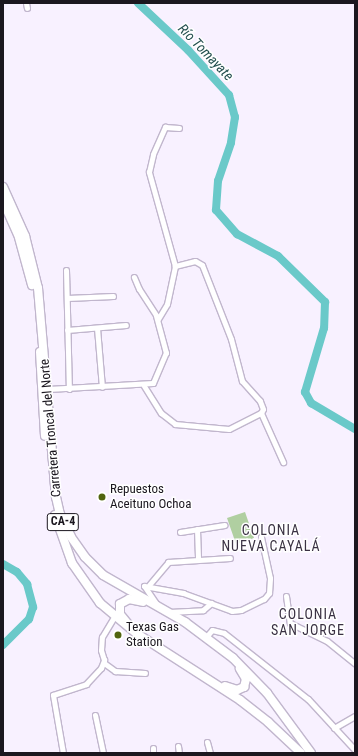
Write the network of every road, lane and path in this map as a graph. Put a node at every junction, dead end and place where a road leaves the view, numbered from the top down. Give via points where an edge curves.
1 (179, 128) dead end
2 (3, 187) edge
3 (3, 200) edge
4 (175, 266) junction
5 (66, 270) dead end
6 (134, 277) dead end
7 (113, 296) dead end
8 (68, 298) junction
9 (158, 319) junction
10 (126, 325) dead end
11 (97, 328) junction
12 (68, 330) junction
13 (144, 386) junction
14 (102, 387) junction
15 (48, 389) junction
16 (69, 389) junction
17 (261, 413) junction
18 (283, 462) dead end
19 (224, 525) dead end
20 (196, 529) junction
21 (180, 532) dead end
22 (261, 538) dead end
23 (230, 558) dead end
24 (198, 559) junction
25 (149, 585) junction
26 (286, 596) dead end
27 (211, 603) junction
28 (156, 606) junction
29 (167, 612) junction
30 (190, 612) junction
31 (114, 617) junction
32 (189, 625) junction
33 (136, 633) junction
34 (206, 637) junction
35 (233, 658) junction
36 (104, 663) junction
37 (355, 664) edge
38 (145, 673) dead end
39 (206, 678) junction
40 (94, 715) dead end
41 (355, 716) edge
42 (334, 728) junction
43 (208, 742) dead end
44 (178, 746) dead end
45 (355, 750) edge
46 (63, 753) edge
47 (103, 753) edge
48 (180, 753) edge
49 (210, 753) edge
50 (301, 753) edge
51 (310, 753) edge

1 - 4 street via 165,127 153,154 149,172
2 - 15 main road, Carretera Troncal del Norte / CA-4 via 24,232 32,259 41,312
3 - 31 main road, Carretera Troncal del Norte / CA-4 via 18,234 33,290 46,440 56,519 72,563 91,593
4 - 9 street via 167,304
4 - 17 street via 195,261 202,265 231,339 242,381 260,401 263,409
5 - 8 street
6 - 9 street
7 - 8 street
8 - 12 street
9 - 13 street via 166,353 153,383
10 - 11 street
11 - 12 street
11 - 14 street
12 - 16 street
13 - 14 street
13 - 17 street via 161,413 175,424 229,429
14 - 16 street
15 - 16 street
15 - 28 main road, Carretera Troncal del Norte / CA-4 via 56,497 63,522 80,551 98,571
17 - 18 street
19 - 20 street
20 - 21 street
20 - 24 street
22 - 27 street via 270,578 267,596 237,611
23 - 24 street
24 - 25 street via 168,562
25 - 27 street
25 - 28 street via 144,586
26 - 37 street via 290,623 327,641
27 - 30 street via 203,610
28 - 29 main road, Carretera Troncal del Norte / CA-4
28 - 33 main road via 130,599 120,604 120,614
29 - 30 street
29 - 32 main road, Carretera Troncal del Norte / CA-4
30 - 32 street via 186,617
31 - 33 main road, Carretera Troncal del Norte / CA-4
31 - 36 street via 100,645
32 - 34 main road, Carretera Troncal del Norte / CA-4
33 - 39 main road, Carretera Troncal del Norte / CA-4
34 - 35 main road, Carretera Troncal del Norte / CA-4
34 - 42 street via 212,630 224,633 308,699
35 - 39 main road via 245,677 246,685 242,688 234,690
35 - 51 main road, Carretera Troncal del Norte / CA-4 via 267,692
36 - 38 street via 115,671
36 - 46 street via 86,684 53,695
39 - 50 main road, Carretera Troncal del Norte / CA-4 via 268,722
40 - 47 street
41 - 42 street
42 - 45 street
43 - 49 street
44 - 48 street

